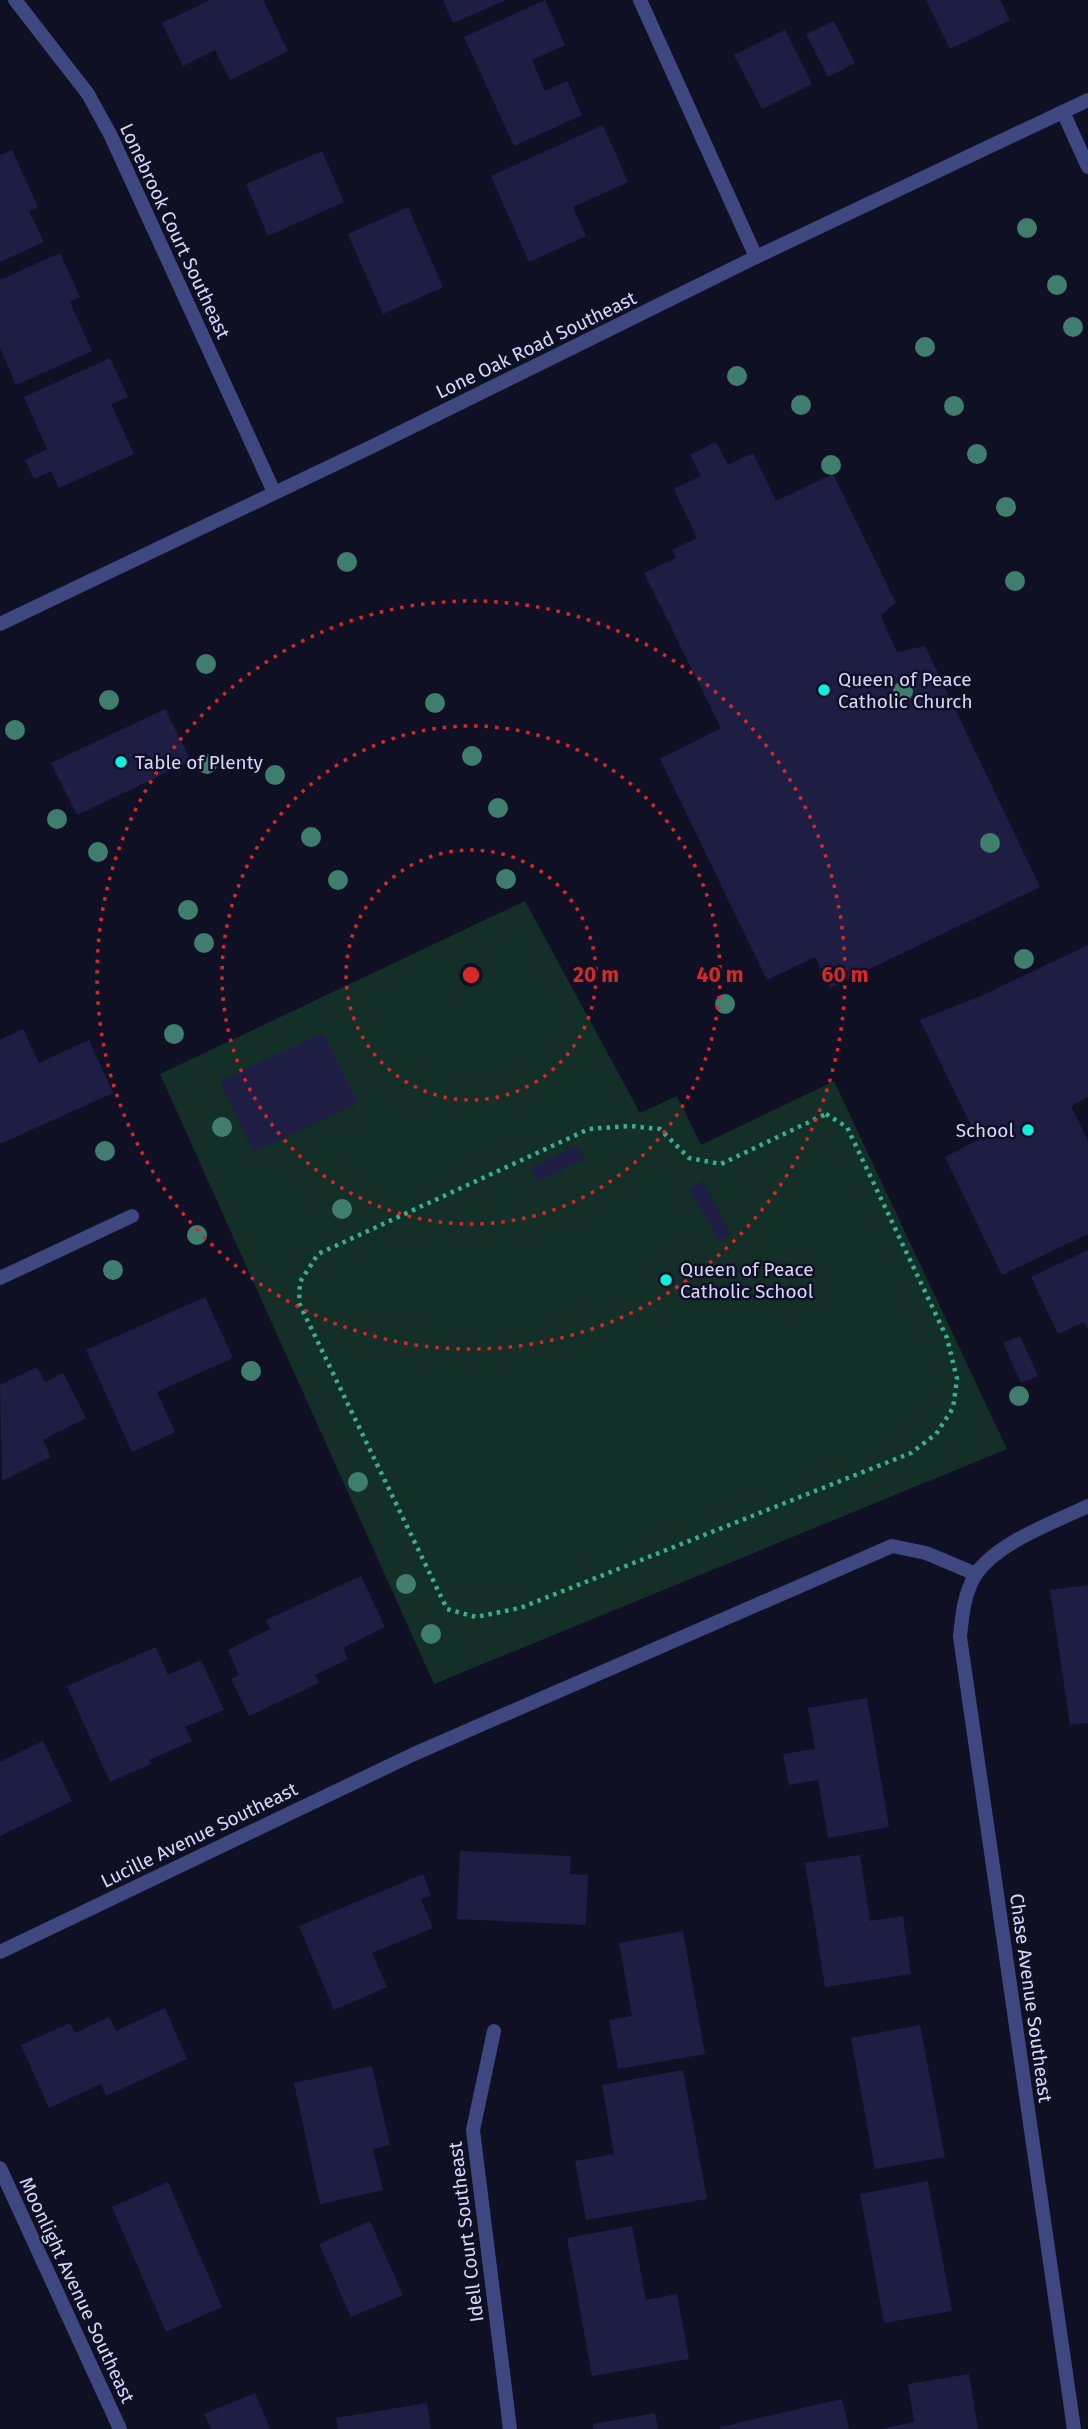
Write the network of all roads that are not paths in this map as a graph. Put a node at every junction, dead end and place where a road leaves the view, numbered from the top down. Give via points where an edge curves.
1 (15, 0) edge
2 (640, 0) edge
3 (1088, 100) edge
4 (1063, 112) junction
5 (1088, 167) edge
6 (756, 257) junction
7 (274, 492) junction
8 (0, 624) edge
9 (132, 1216) dead end
10 (0, 1278) edge
11 (1088, 1506) edge
12 (976, 1574) junction
13 (0, 1952) edge
14 (494, 2031) dead end
15 (0, 2168) edge
16 (120, 2429) edge
17 (510, 2429) edge
18 (1074, 2429) edge

1 - 7 street, Lonebrook Court Southeast via 88,94 111,136
2 - 6 street
3 - 4 street, Lone Oak Road Southeast
4 - 5 street
4 - 6 street, Lone Oak Road Southeast
6 - 7 street, Lone Oak Road Southeast
7 - 8 street, Lone Oak Road Southeast
9 - 10 street
11 - 12 street via 1016,1541
12 - 13 street, Lucille Avenue Southeast via 926,1553 892,1546 414,1754
12 - 18 street, Chase Avenue Southeast via 963,1605 960,1637
14 - 17 street, Idell Court Southeast via 473,2130
15 - 16 street, Moonlight Avenue Southeast

